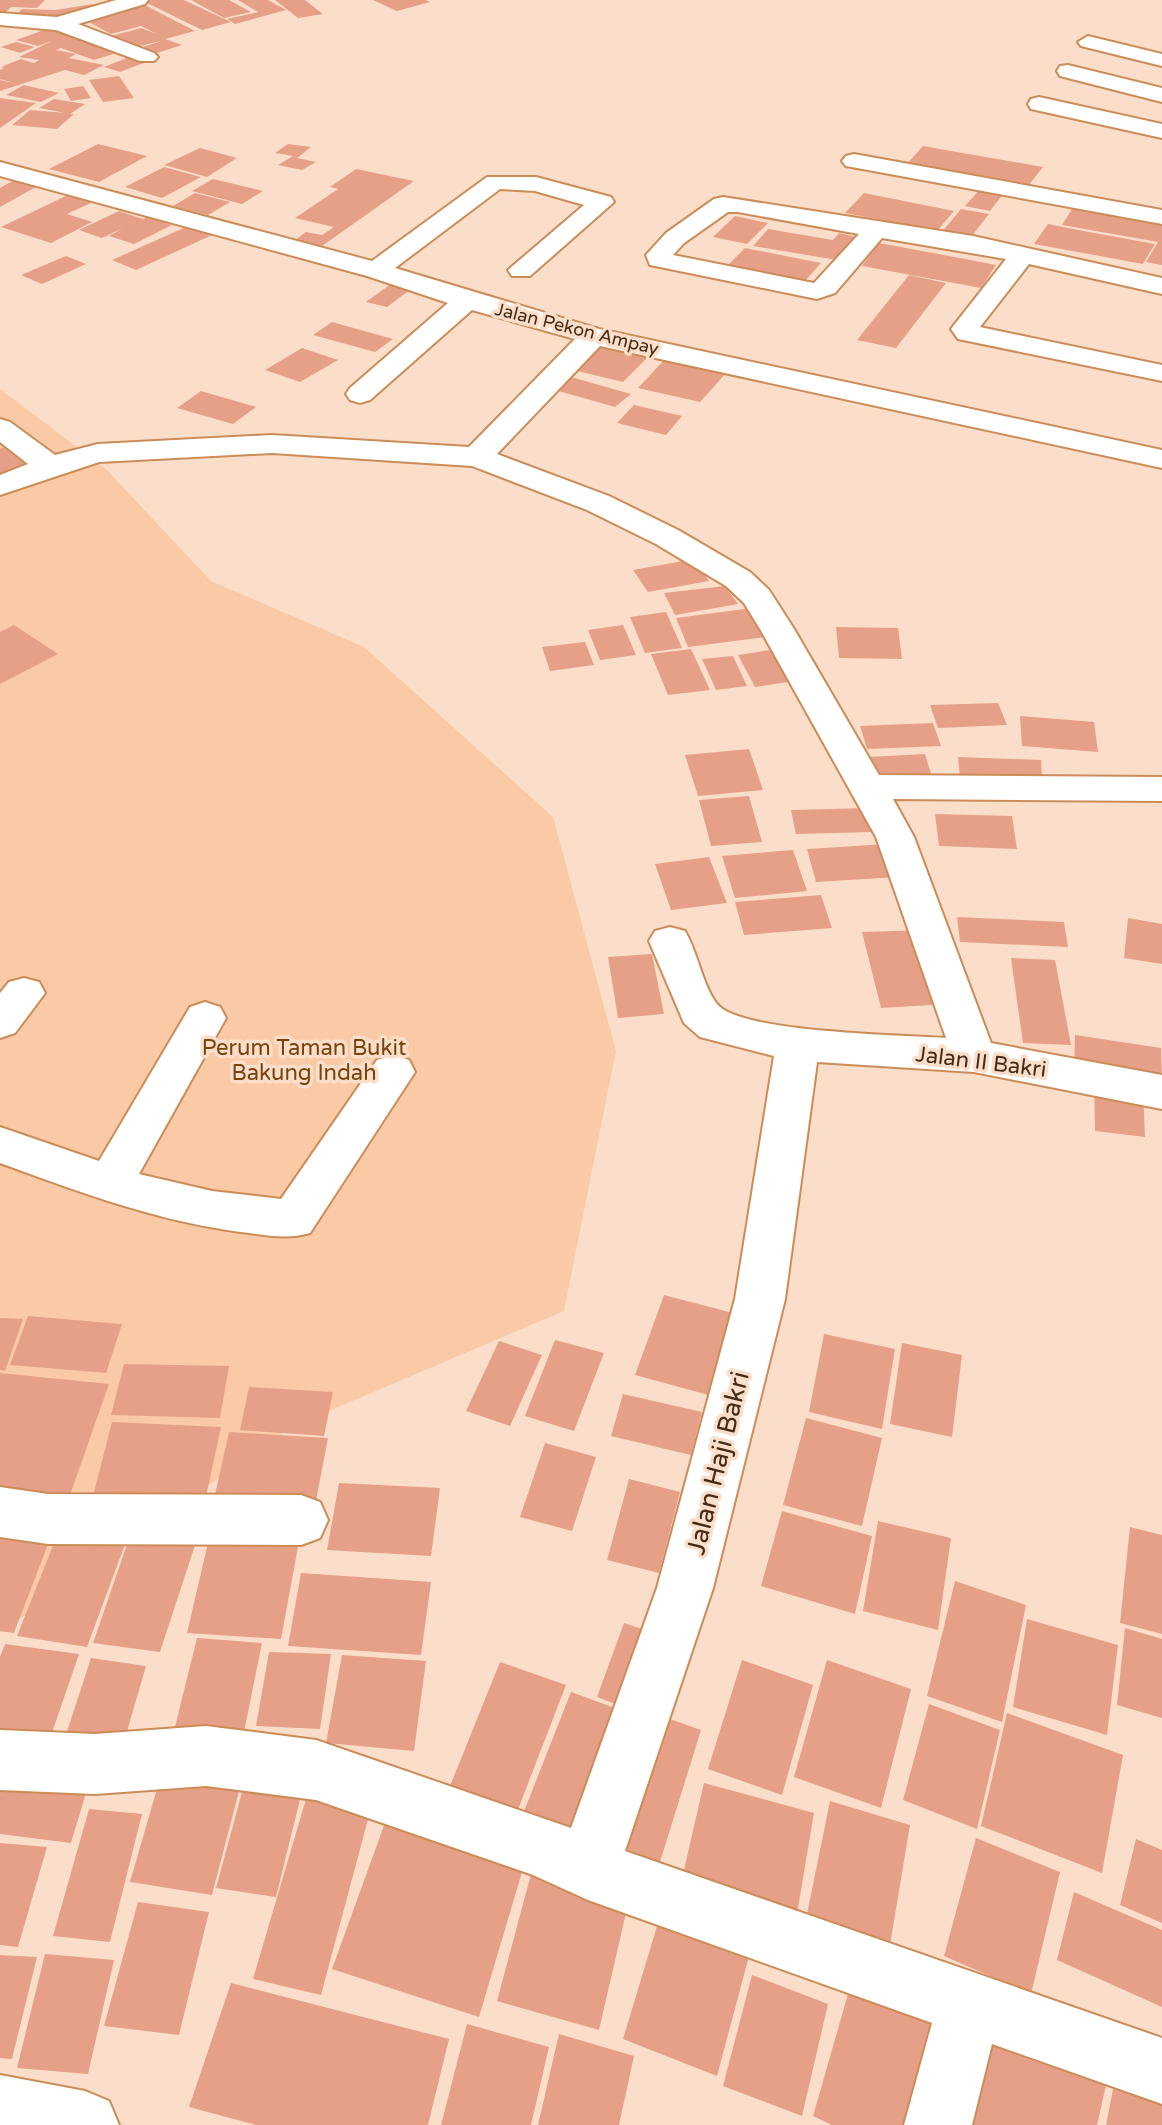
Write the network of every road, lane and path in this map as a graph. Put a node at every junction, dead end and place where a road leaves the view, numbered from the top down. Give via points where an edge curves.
1 (138, 0) edge
2 (0, 19) edge
3 (57, 23) junction
4 (9, 40) dead end
5 (1088, 42) dead end
6 (147, 57) dead end
7 (1162, 60) edge
8 (1068, 71) dead end
9 (1162, 95) edge
10 (1039, 104) dead end
11 (1162, 131) edge
12 (854, 161) dead end
13 (0, 169) edge
14 (1023, 193) junction
15 (1162, 217) edge
16 (876, 230) junction
17 (973, 244) junction
18 (1021, 257) junction
19 (376, 270) junction
20 (521, 270) dead end
21 (1162, 286) edge
22 (467, 300) junction
23 (594, 336) junction
24 (1162, 373) edge
25 (360, 394) dead end
26 (0, 428) edge
27 (477, 457) junction
28 (1162, 459) edge
29 (50, 466) junction
30 (0, 486) edge
31 (867, 787) junction
32 (1162, 789) edge
33 (670, 941) dead end
34 (205, 1018) dead end
35 (798, 1045) junction
36 (974, 1056) junction
37 (393, 1072) dead end
38 (1162, 1092) edge
39 (1, 1147) edge
40 (110, 1183) junction
41 (0, 1512) edge
42 (301, 1520) dead end
43 (0, 1760) edge
44 (588, 1869) junction
45 (970, 2002) junction
46 (1162, 2071) edge
47 (0, 2109) edge
48 (85, 2125) edge
49 (938, 2125) edge

1 - 3 street
2 - 3 street
3 - 4 street
3 - 6 street
5 - 7 street
8 - 9 street
10 - 11 street
12 - 14 street
13 - 19 street, Jalan Pekon Ampay
14 - 15 street
14 - 17 street
16 - 16 street via 723,204 675,238 659,260 817,291
16 - 17 street
17 - 18 street
18 - 21 street
18 - 24 street via 965,329 968,333
19 - 20 street via 495,182 536,184 602,202
19 - 22 street, Jalan Pekon Ampay
22 - 23 street, Jalan Pekon Ampay
22 - 25 street
23 - 27 street
23 - 28 street, Jalan Pekon Ampay
26 - 29 street
27 - 29 street via 272,444 98,453
27 - 31 street via 598,503 738,579 777,629
29 - 30 street
31 - 32 street
31 - 36 street via 895,837
33 - 35 street, Jalan II Bakri via 699,1012 715,1026
34 - 40 street
35 - 36 street, Jalan II Bakri
35 - 44 street, Jalan Haji Bakri via 760,1299 685,1588
36 - 38 street, Jalan II Bakri
37 - 40 street via 293,1219 212,1210
39 - 40 street
41 - 42 street via 48,1519
43 - 44 street via 95,1764 206,1756 316,1770 545,1848
44 - 45 street
45 - 46 street
45 - 49 street
47 - 48 street

